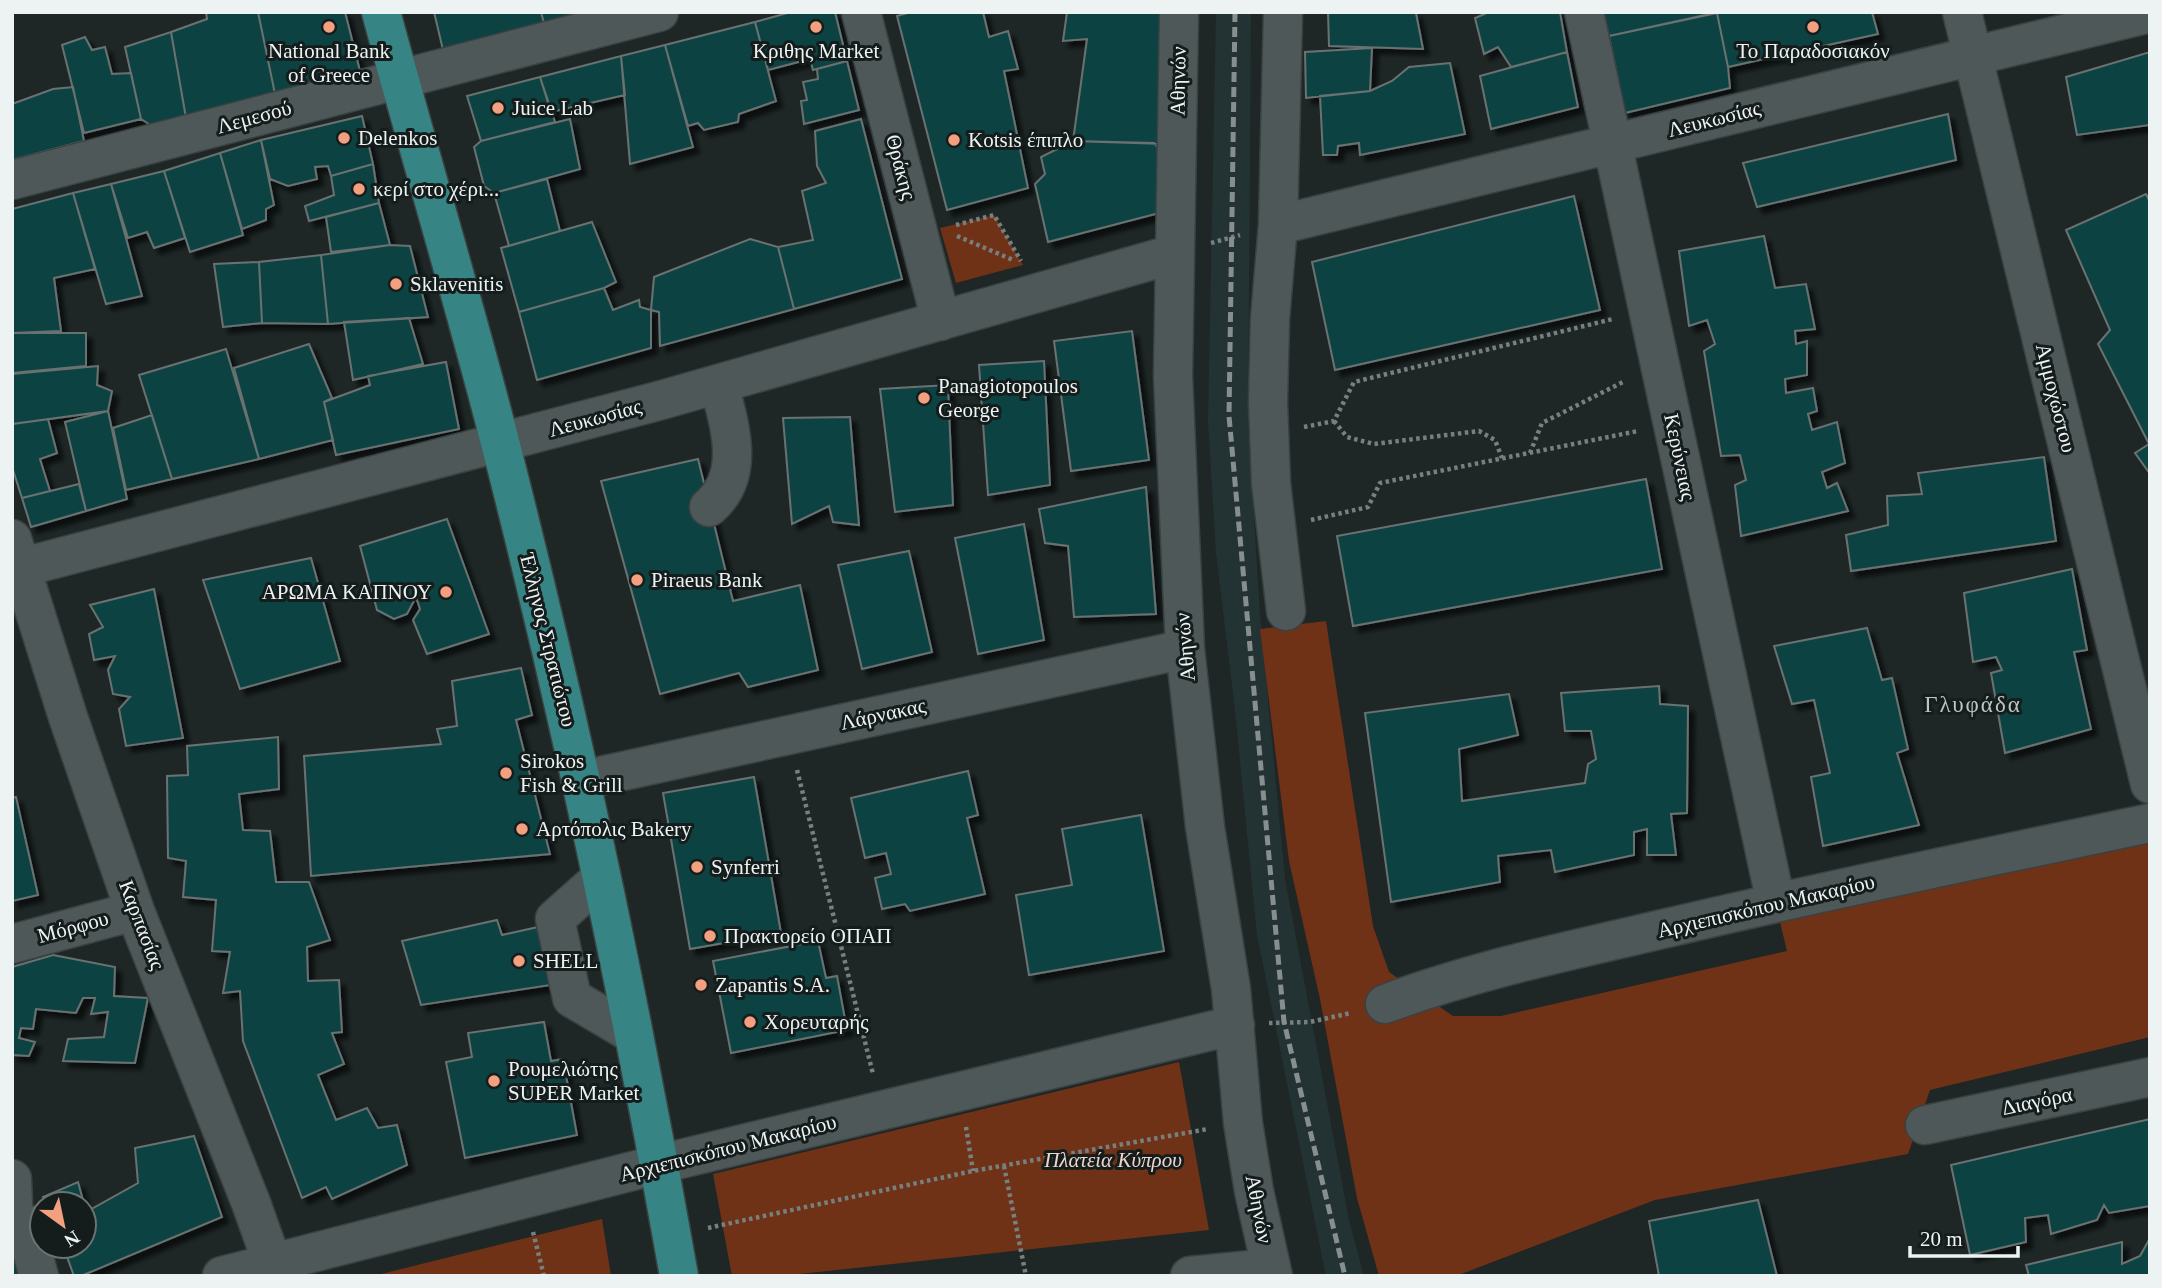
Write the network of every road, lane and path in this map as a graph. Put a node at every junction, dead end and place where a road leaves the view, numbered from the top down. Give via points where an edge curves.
1 (381, 12) edge
2 (659, 12) edge
3 (860, 12) edge
4 (1179, 12) edge
5 (1283, 12) edge
6 (1584, 12) edge
7 (1962, 12) edge
8 (2150, 13) edge
9 (1973, 56) junction
10 (399, 80) junction
11 (1613, 144) junction
12 (12, 180) edge
13 (954, 225) dead end
14 (1278, 225) junction
15 (952, 234) dead end
16 (1174, 254) junction
17 (1649, 310) junction
18 (942, 321) junction
19 (1660, 364) junction
20 (719, 384) junction
21 (1334, 421) junction
22 (1673, 423) junction
23 (1269, 434) junction
24 (500, 443) junction
25 (1531, 453) junction
26 (1502, 458) junction
27 (709, 507) dead end
28 (1275, 528) junction
29 (15, 559) edge
30 (1286, 611) dead end
31 (1185, 649) junction
32 (788, 735) junction
33 (582, 780) junction
34 (2150, 784) edge
35 (2150, 823) edge
36 (601, 878) junction
37 (1776, 902) junction
38 (135, 911) junction
39 (12, 944) edge
40 (1385, 1004) joint
41 (1235, 1025) junction
42 (633, 1034) junction
43 (2150, 1077) edge
44 (883, 1111) junction
45 (1243, 1123) junction
46 (1925, 1125) dead end
47 (660, 1164) junction
48 (1004, 1166) junction
49 (12, 1179) edge
50 (17, 1225) edge
51 (672, 1236) junction
52 (275, 1269) edge
53 (1272, 1272) edge
54 (39, 1276) edge
55 (222, 1276) edge
56 (679, 1276) edge
57 (1026, 1276) edge
58 (1191, 1276) edge

1 - 10 main road, Έλληνος Στρατιώτου
2 - 10 street, Λεμεσού
3 - 18 street, Θράκης
4 - 16 street, Αθηνών
5 - 14 street
6 - 11 street, Κερύνειας
7 - 9 street, Αμμοχώστου
8 - 9 street, Λευκωσίας
9 - 11 street, Λευκωσίας
9 - 34 street, Αμμοχώστου
10 - 12 street, Λεμεσού
10 - 24 main road, Έλληνος Στρατιώτου
11 - 14 street, Λευκωσίας
11 - 17 street, Κερύνειας
13 - 15 path via 995,215 1023,265
14 - 16 path
14 - 23 street via 1270,319
16 - 18 street, Λευκωσίας
16 - 31 street, Αθηνών via 1173,376
17 - 19 street, Κερύνειας
17 - 21 path via 1353,382
18 - 20 street, Λευκωσίας
19 - 22 street, Κερύνειας
19 - 25 path via 1542,423
20 - 24 street, Λευκωσίας
20 - 27 street via 733,436 730,476 720,499
21 - 23 path
21 - 26 path via 1347,437 1374,443 1479,431 1495,440
22 - 25 path
22 - 37 street, Κερύνειας
23 - 28 street
24 - 29 street, Λευκωσίας
24 - 33 main road, Έλληνος Στρατιώτου
25 - 26 path
26 - 28 path via 1380,483 1368,507
28 - 30 street
29 - 38 street, Καρπασίας
31 - 32 street, Λάρνακας
31 - 41 street, Αθηνών via 1200,792
32 - 33 street, Λάρνακας
32 - 44 path
33 - 36 main road, Έλληνος Στρατιώτου
35 - 37 street, Αρχιεπισκόπου Μακαρίου
36 - 42 main road, Έλληνος Στρατιώτου
36 - 42 street via 555,919 572,998
37 - 40 street, Αρχιεπισκόπου Μακαρίου via 1501,968
38 - 39 street, Μόρφου
38 - 52 street, Καρπασίας
40 - 41 path via 1310,1022
41 - 44 street, Αρχιεπισκόπου Μακαρίου
41 - 45 street, Αθηνών
42 - 47 main road, Έλληνος Στρατιώτου
43 - 46 street, Διαγόρα
44 - 47 street, Αρχιεπισκόπου Μακαρίου
45 - 48 path
45 - 53 street, Αθηνών
47 - 51 main road, Έλληνος Στρατιώτου
47 - 52 street, Αρχιεπισκόπου Μακαρίου
48 - 51 path
48 - 57 path
49 - 50 street
50 - 54 street
51 - 56 main road, Έλληνος Στρατιώτου
52 - 55 street, Αρχιεπισκόπου Μακαρίου
53 - 58 street

